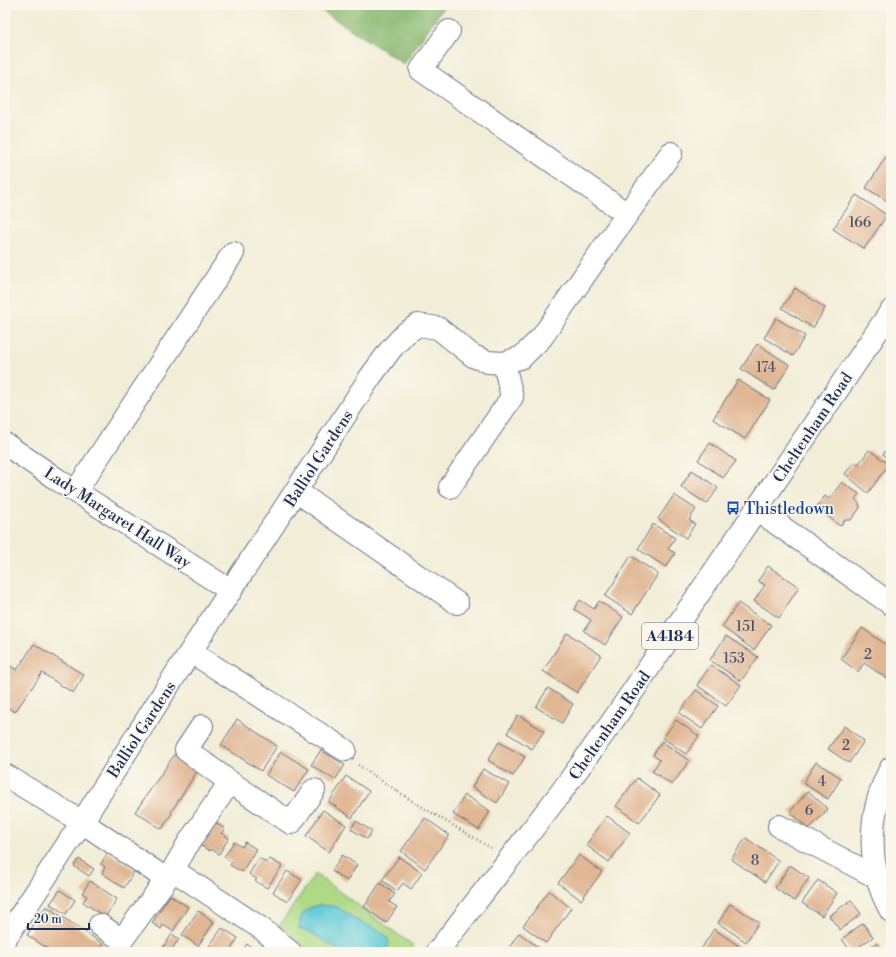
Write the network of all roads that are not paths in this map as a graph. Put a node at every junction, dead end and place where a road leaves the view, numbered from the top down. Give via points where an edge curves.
1 (449, 31) dead end
2 (671, 153) dead end
3 (627, 214) junction
4 (233, 253) dead end
5 (891, 311) edge
6 (504, 363) junction
7 (5, 444) edge
8 (450, 487) dead end
9 (76, 491) junction
10 (296, 491) junction
11 (756, 509) junction
12 (231, 590) junction
13 (457, 603) dead end
14 (891, 604) edge
15 (191, 652) junction
16 (202, 726) dead end
17 (346, 750) road end
18 (891, 768) edge
19 (5, 775) edge
20 (230, 782) junction
21 (314, 790) dead end
22 (82, 822) junction
23 (779, 826) dead end
24 (169, 874) junction
25 (878, 878) junction
26 (891, 911) edge
27 (100, 924) dead end
28 (5, 939) edge
29 (286, 951) edge
30 (437, 952) edge

1 - 3 street via 421,70
2 - 3 street, Balliol Gardens
3 - 6 street, Balliol Gardens via 542,337 522,357
4 - 9 street
5 - 11 street, Cheltenham Road / A4184
6 - 8 street via 512,397
6 - 10 street, Balliol Gardens via 488,362 473,356 438,328 418,325 391,349 371,376
7 - 9 street, Lady Margaret Hall Way
9 - 12 street, Lady Margaret Hall Way
10 - 12 street, Balliol Gardens
10 - 13 street
11 - 14 street
11 - 30 street, Cheltenham Road / A4184 via 612,722 559,795
12 - 15 street, Balliol Gardens
15 - 17 street
15 - 22 street, Balliol Gardens
16 - 20 street via 186,750
18 - 25 street via 875,808 872,825 872,843
19 - 22 street
20 - 21 street via 291,823
20 - 24 street
22 - 24 street
22 - 28 street, Balliol Gardens
23 - 25 street
24 - 27 street via 122,940
24 - 29 street via 262,929
25 - 26 street via 883,897

